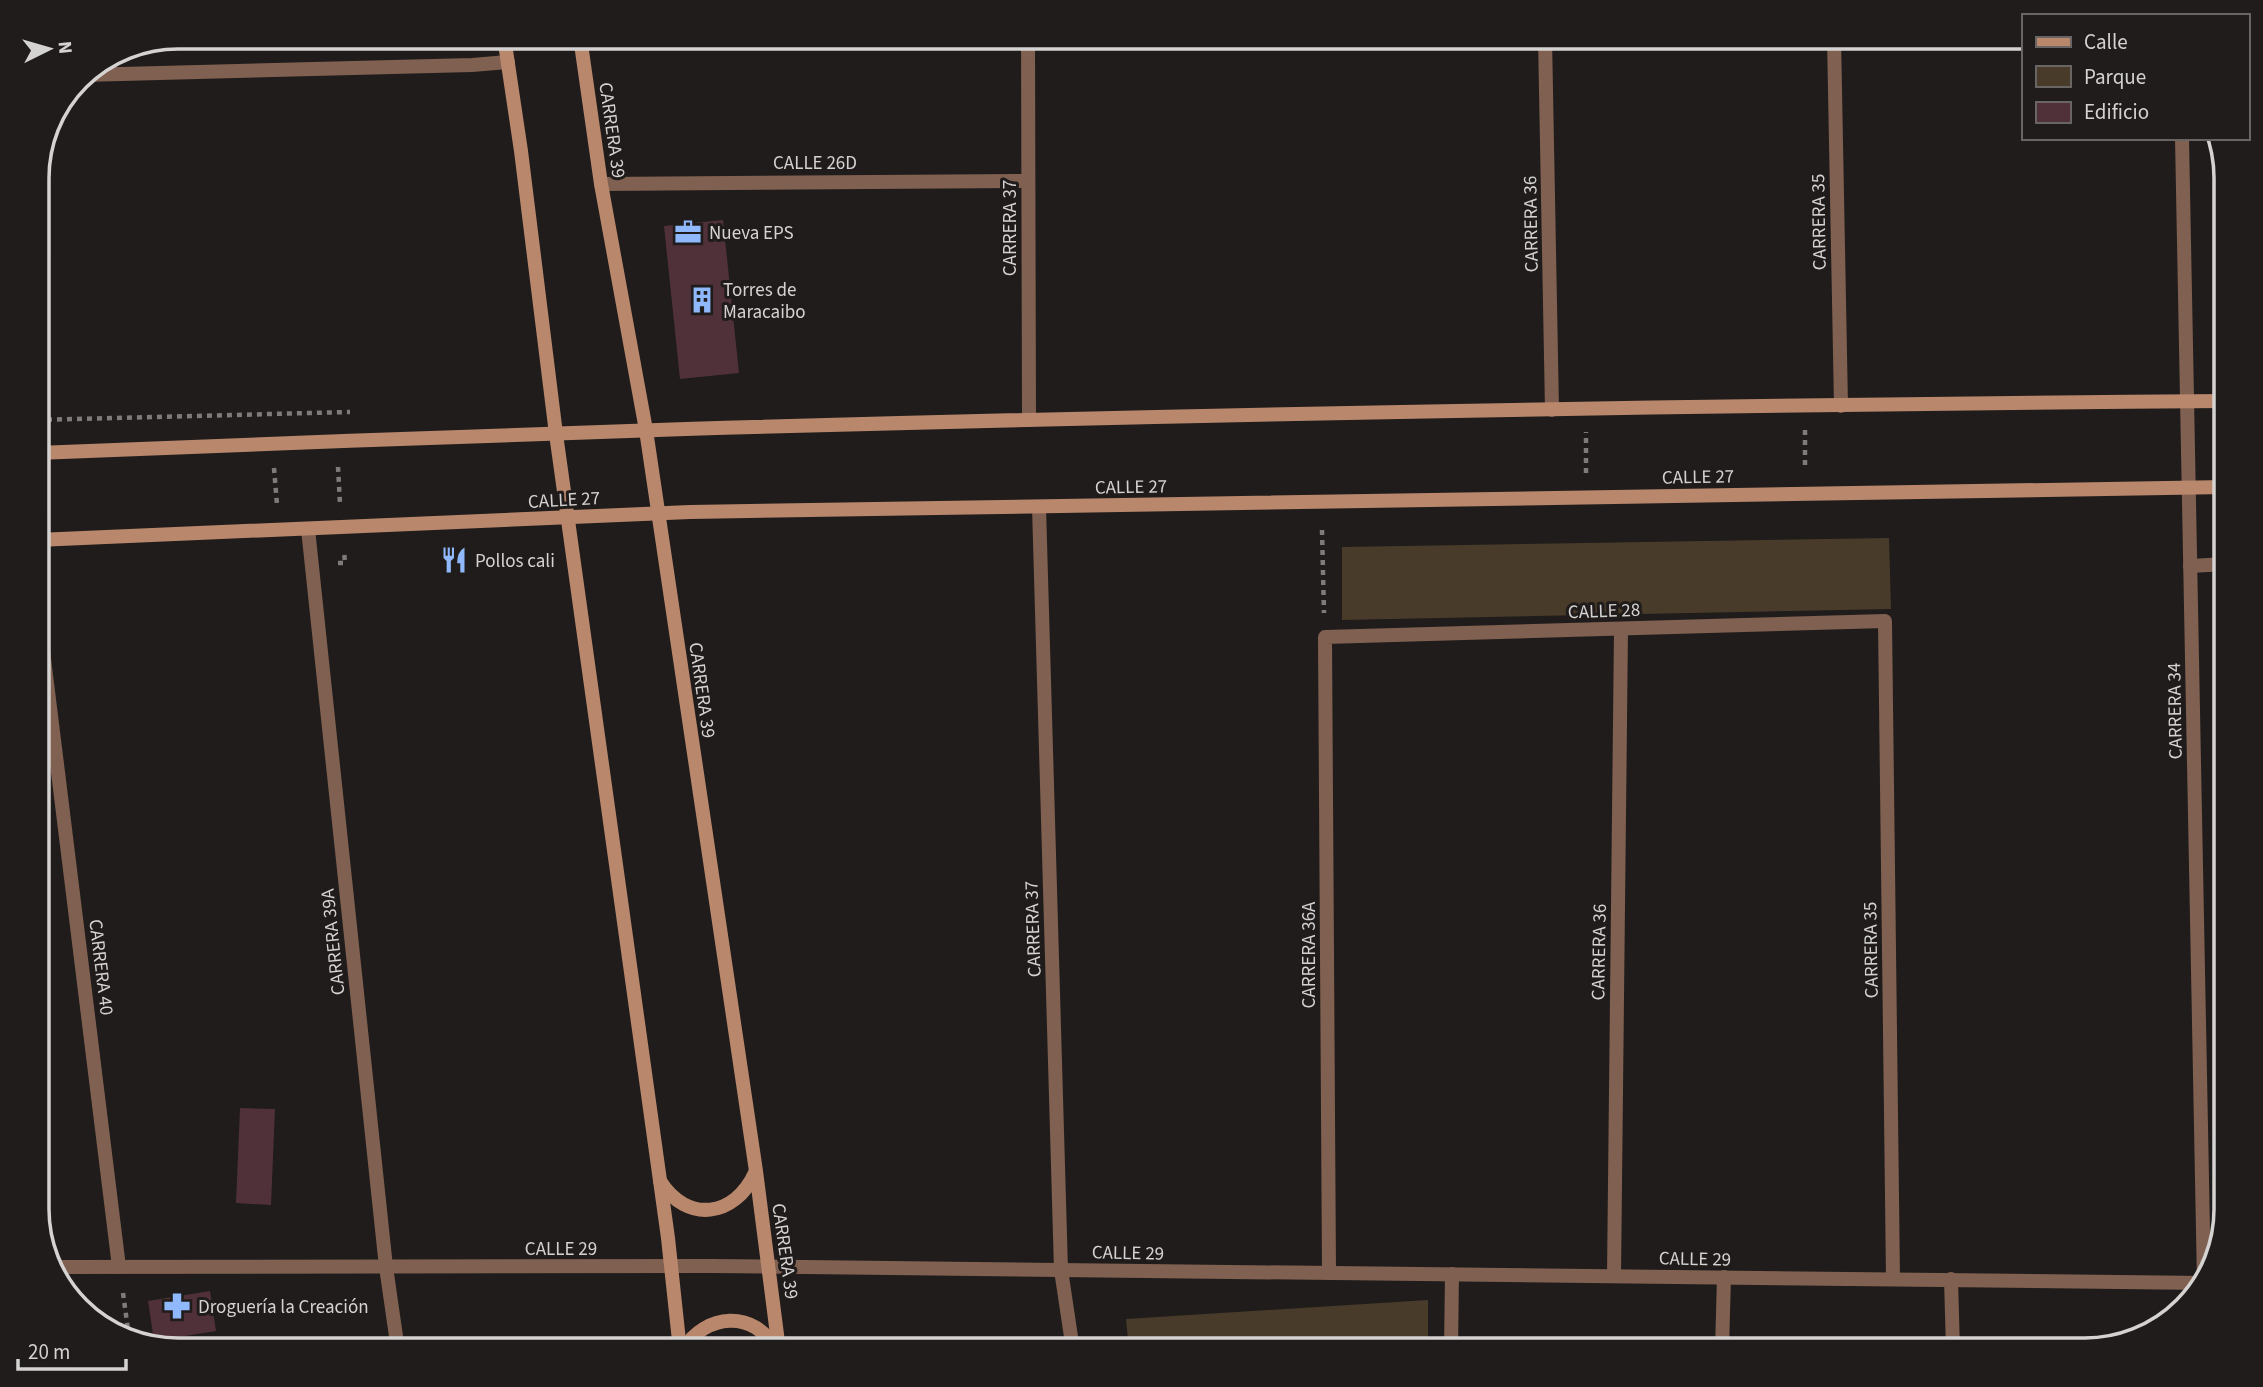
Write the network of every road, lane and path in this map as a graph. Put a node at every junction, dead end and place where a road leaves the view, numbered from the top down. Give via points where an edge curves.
1 (506, 49) edge
2 (582, 49) edge
3 (1028, 49) edge
4 (1545, 49) edge
5 (1834, 49) edge
6 (508, 62) junction
7 (101, 75) edge
8 (2182, 140) edge
9 (1028, 181) junction
10 (601, 184) junction
11 (2187, 401) junction
12 (2214, 401) edge
13 (1805, 406) junction
14 (1841, 406) junction
15 (1586, 409) junction
16 (1552, 410) junction
17 (334, 412) junction
18 (362, 412) dead end
19 (49, 420) edge
20 (1029, 420) junction
21 (646, 430) junction
22 (556, 434) junction
23 (336, 441) junction
24 (49, 453) edge
25 (2214, 487) edge
26 (2189, 488) junction
27 (1806, 494) junction
28 (1586, 497) junction
29 (1039, 507) junction
30 (658, 513) junction
31 (569, 519) junction
32 (342, 528) junction
33 (308, 529) junction
34 (1322, 530) dead end
35 (49, 540) edge
36 (2214, 565) edge
37 (2190, 566) junction
38 (1885, 621) joint
39 (1621, 628) junction
40 (1325, 637) junction
41 (49, 699) edge
42 (755, 1171) junction
43 (658, 1179) junction
44 (2204, 1259) edge
45 (63, 1267) edge
46 (119, 1267) junction
47 (386, 1267) junction
48 (671, 1267) junction
49 (769, 1267) junction
50 (1061, 1270) junction
51 (1329, 1273) junction
52 (1452, 1274) junction
53 (1614, 1276) junction
54 (1724, 1278) junction
55 (1893, 1279) junction
56 (1951, 1279) junction
57 (2191, 1283) edge
58 (128, 1327) edge
59 (396, 1338) edge
60 (680, 1338) edge
61 (693, 1338) edge
62 (768, 1338) edge
63 (777, 1338) edge
64 (1071, 1338) edge
65 (1451, 1338) edge
66 (1722, 1338) edge
67 (1953, 1338) edge

1 - 6 main road
2 - 10 main road, CARRERA 39
3 - 9 street, CARRERA 37
4 - 16 street, CARRERA 36
5 - 14 street, CARRERA 35
6 - 7 street
6 - 22 main road
8 - 11 street, CARRERA 34
9 - 10 street, CALLE 26D
9 - 20 street, CARRERA 37
10 - 21 main road, CARRERA 39
11 - 12 main road
11 - 14 main road
11 - 26 street, CARRERA 34
13 - 14 main road
13 - 15 main road
13 - 27 path
15 - 16 main road
15 - 28 path
16 - 20 main road
17 - 18 path
17 - 19 path
17 - 23 path
20 - 21 main road
21 - 22 main road
21 - 30 main road, CARRERA 39
22 - 23 main road
22 - 31 main road
23 - 24 main road
23 - 32 path
25 - 26 main road, CALLE 27
26 - 27 main road, CALLE 27
26 - 37 street, CARRERA 34
27 - 28 main road, CALLE 27
28 - 29 main road, CALLE 27
29 - 30 main road, CALLE 27
29 - 50 street, CARRERA 37
30 - 31 main road, CALLE 27
30 - 42 main road, CARRERA 39
31 - 32 main road, CALLE 27
31 - 43 main road
32 - 33 main road, CALLE 27
33 - 35 main road, CALLE 27
33 - 47 street, CARRERA 39A
34 - 40 path
36 - 37 street
37 - 44 street, CARRERA 34
38 - 39 street, CALLE 28
38 - 55 street, CARRERA 35
39 - 40 street, CALLE 28
39 - 53 street, CARRERA 36
40 - 51 street, CARRERA 36A
41 - 46 street, CARRERA 40
42 - 43 main road via 739,1198 709,1210 679,1202
42 - 49 main road, CARRERA 39
43 - 48 main road
45 - 46 street, CALLE 29
46 - 47 street, CALLE 29
46 - 58 path
47 - 48 street, CALLE 29
47 - 59 street, CARRERA 39A
48 - 49 street, CALLE 29
48 - 60 main road
49 - 50 street, CALLE 29
49 - 63 main road, CARRERA 39
50 - 51 street, CALLE 29
50 - 64 street, CARRERA 37
51 - 52 street, CALLE 29
52 - 53 street, CALLE 29
52 - 65 street
53 - 54 street, CALLE 29
54 - 55 street, CALLE 29
54 - 66 street
55 - 56 street, CALLE 29
56 - 57 street, CALLE 29
56 - 67 street
61 - 62 main road via 710,1325 738,1321

